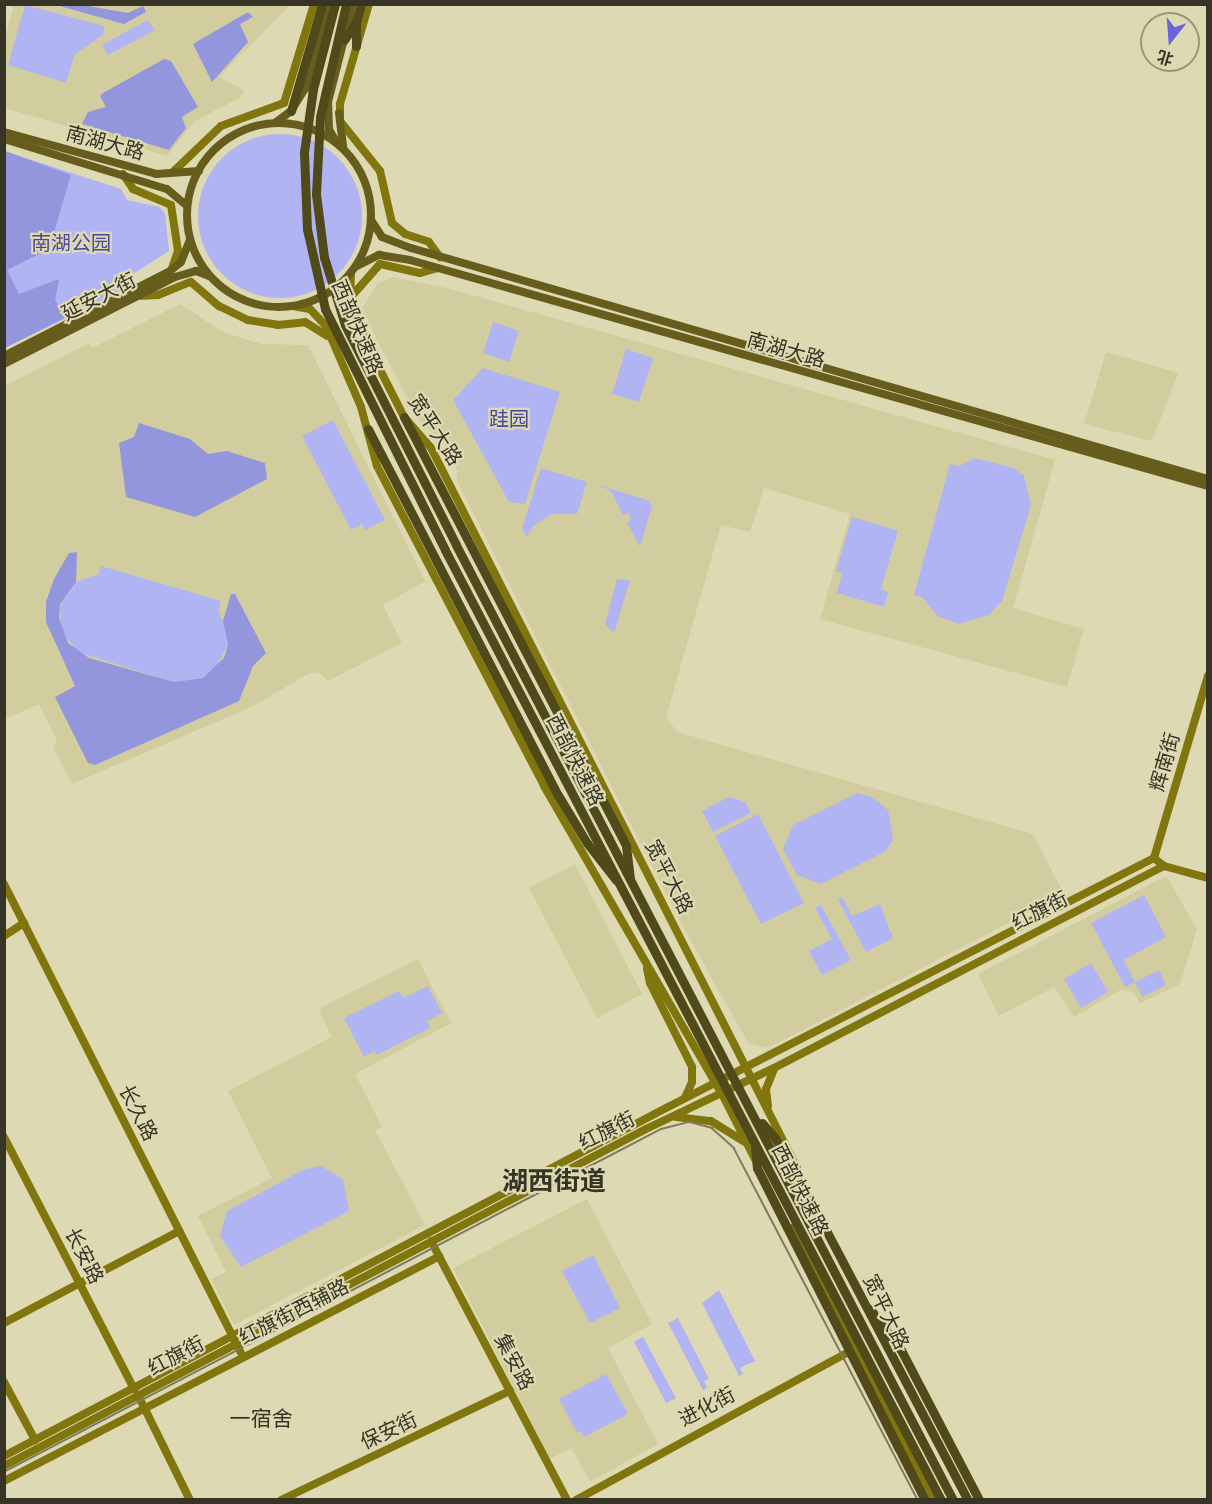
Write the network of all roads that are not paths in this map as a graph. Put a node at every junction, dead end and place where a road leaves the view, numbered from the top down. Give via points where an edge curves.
1 (314, 4) edge
2 (322, 4) edge
3 (330, 4) edge
4 (335, 4) edge
5 (346, 4) edge
6 (353, 4) edge
7 (361, 4) edge
8 (369, 4) edge
9 (356, 22) junction
10 (344, 40) junction
11 (356, 46) junction
12 (339, 109) junction
13 (291, 111) junction
14 (273, 123) junction
15 (4, 132) edge
16 (4, 140) edge
17 (340, 147) junction
18 (199, 171) junction
19 (123, 174) junction
20 (163, 175) junction
21 (187, 206) junction
22 (371, 220) junction
23 (190, 240) junction
24 (440, 257) junction
25 (437, 268) junction
26 (354, 270) junction
27 (170, 271) junction
28 (210, 277) junction
29 (136, 296) junction
30 (350, 302) junction
31 (293, 306) junction
32 (332, 341) junction
33 (4, 356) edge
34 (4, 364) edge
35 (404, 417) junction
36 (368, 429) junction
37 (1208, 479) edge
38 (1208, 486) edge
39 (1208, 676) edge
40 (1154, 858) junction
41 (1164, 866) junction
42 (1208, 878) edge
43 (630, 879) junction
44 (4, 884) edge
45 (619, 884) junction
46 (24, 923) junction
47 (4, 936) edge
48 (645, 961) junction
49 (747, 1068) junction
50 (774, 1068) junction
51 (752, 1079) junction
52 (716, 1083) junction
53 (722, 1094) junction
54 (685, 1098) junction
55 (750, 1109) junction
56 (770, 1117) junction
57 (671, 1118) junction
58 (4, 1137) edge
59 (750, 1142) junction
60 (179, 1232) junction
61 (431, 1240) junction
62 (440, 1256) junction
63 (79, 1284) junction
64 (861, 1298) junction
65 (4, 1323) edge
66 (236, 1339) junction
67 (856, 1348) junction
68 (243, 1357) junction
69 (4, 1382) edge
70 (510, 1391) junction
71 (136, 1392) junction
72 (145, 1408) junction
73 (927, 1429) junction
74 (35, 1440) junction
75 (4, 1456) edge
76 (4, 1466) edge
77 (4, 1481) edge
78 (190, 1500) edge
79 (281, 1500) edge
80 (567, 1500) edge
81 (576, 1500) edge
82 (925, 1500) edge
83 (935, 1500) edge
84 (941, 1500) edge
85 (953, 1500) edge
86 (963, 1500) edge
87 (968, 1500) edge
88 (977, 1500) edge

1 - 20 main road via 286,97 279,107 251,112 222,126 202,141 179,170
2 - 13 highway
3 - 13 main road via 305,89
4 - 45 highway, 西部快速路, bridge via 312,89 304,152 310,250 326,309
5 - 43 highway, 西部快速路, bridge via 324,92 317,155 319,231 330,283 345,325
6 - 10 main road
7 - 9 highway
8 - 11 main road
9 - 10 highway
9 - 11 highway
10 - 17 main road via 328,102 329,129
11 - 12 main road
12 - 17 main road
12 - 24 main road via 344,129 380,171 392,223 405,234 429,242
13 - 14 main road
14 - 17 main road via 302,126
14 - 18 main road via 228,139
15 - 20 main road, 南湖大路
16 - 19 main road, 南湖大路
17 - 22 main road via 365,182
18 - 20 main road, 南湖大路
18 - 21 main road
19 - 21 main road, 南湖大路 via 167,189
19 - 27 main road via 133,189 171,205 178,251
21 - 23 main road
22 - 24 main road, 南湖大路 via 382,237
22 - 26 main road via 368,239
23 - 27 main road, 延安大街 via 181,262
23 - 28 main road
24 - 37 main road, 南湖大路
25 - 26 main road, 南湖大路 via 380,255
25 - 30 main road via 420,273 380,264 353,292
25 - 38 main road, 南湖大路
26 - 30 main road, 宽平大路
26 - 31 main road via 329,293
27 - 33 main road, 延安大街
28 - 29 main road, 延安大街 via 187,272
28 - 31 main road via 246,301 264,306
29 - 32 main road via 158,295 191,282 234,315 264,324 312,324
29 - 34 main road, 延安大街
30 - 35 main road, 宽平大路
31 - 32 main road via 310,309 319,316
32 - 36 main road
35 - 43 highway via 626,846
35 - 49 main road, 宽平大路 via 431,448
36 - 45 highway, bridge via 558,795 593,852
36 - 48 main road via 377,466 533,766
39 - 40 main road, 辉南街
40 - 41 main road
40 - 49 main road, 红旗街
41 - 42 main road
41 - 50 main road, 红旗街
43 - 55 highway, 西部快速路, bridge
44 - 46 main road, 长久路
45 - 59 highway, 西部快速路, bridge
46 - 47 main road
46 - 60 main road, 长久路
48 - 52 main road
48 - 54 main road via 650,983 692,1067 692,1082
49 - 51 main road, 宽平大路
49 - 52 main road, 红旗街
50 - 51 main road, 红旗街
50 - 56 main road via 766,1089
51 - 53 main road, 红旗街
51 - 56 main road, 宽平大路
52 - 53 main road
52 - 54 main road, 红旗街
53 - 57 main road, 红旗街
53 - 59 main road
54 - 66 main road, 红旗街
55 - 64 highway, bridge via 775,1138
55 - 85 highway, 西部快速路, bridge
56 - 73 main road, 宽平大路
57 - 59 main road via 711,1122
57 - 61 main road, 红旗街
58 - 63 main road, 长安路
59 - 67 main road
59 - 82 highway, bridge via 757,1168
59 - 84 highway, 西部快速路, bridge
60 - 63 main road
60 - 66 main road, 长久路
61 - 62 main road, 集安路
61 - 66 main road, 红旗街
62 - 68 main road, 红旗街西辅路
62 - 70 main road, 集安路
63 - 65 main road
63 - 71 main road, 长安路
64 - 87 highway, bridge
64 - 88 highway, bridge via 901,1350
66 - 68 main road, 长久路
66 - 71 main road, 红旗街
67 - 81 main road, 进化街
67 - 83 main road
68 - 72 main road, 红旗街西辅路
69 - 74 main road
70 - 79 main road, 保安街
70 - 80 main road, 集安路
71 - 72 main road, 长安路
71 - 74 main road, 红旗街
71 - 76 main road, 红旗街
72 - 77 main road, 红旗街西辅路
72 - 78 main road, 长安路
73 - 86 main road, 宽平大路
73 - 88 main road via 950,1453
74 - 75 main road, 红旗街

